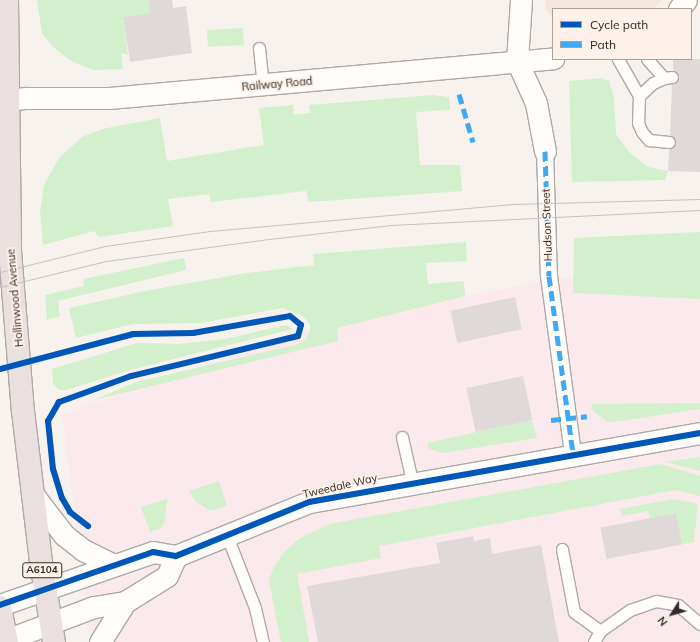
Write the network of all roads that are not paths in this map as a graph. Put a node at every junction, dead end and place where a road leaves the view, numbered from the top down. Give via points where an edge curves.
1 (7, 0) edge
2 (521, 0) edge
3 (686, 0) edge
4 (680, 8) edge
5 (259, 48) dead end
6 (552, 58) edge
7 (619, 60) edge
8 (648, 60) edge
9 (517, 61) junction
10 (263, 86) junction
11 (639, 96) junction
12 (5, 101) edge
13 (669, 142) dead end
14 (545, 151) joint
15 (700, 432) edge
16 (402, 437) dead end
17 (573, 454) junction
18 (412, 481) junction
19 (35, 497) junction
20 (226, 536) junction
21 (562, 549) dead end
22 (176, 556) junction
23 (112, 564) junction
24 (46, 589) junction
25 (125, 602) junction
26 (0, 606) edge
27 (700, 624) edge
28 (600, 631) junction
29 (53, 632) edge
30 (6, 641) edge
31 (100, 642) edge
32 (263, 642) edge
33 (594, 642) edge

1 - 12 highway, Hollinwood Avenue / A6104
2 - 9 street, Hudson Street
3 - 4 street
5 - 10 lane
6 - 9 street, Railway Road
7 - 11 lane
8 - 11 lane via 668,77 653,83
9 - 10 street, Railway Road
9 - 14 street, Hudson Street via 536,102
10 - 12 street, Railway Road via 109,98 26,98
11 - 13 lane via 638,123 642,132 649,140
12 - 19 highway, Hollinwood Avenue / A6104 via 10,251 23,411
14 - 17 street, Hudson Street via 549,276
15 - 17 street, Tweedale Way
16 - 18 lane
17 - 18 street, Tweedale Way
18 - 20 street, Tweedale Way via 309,502
19 - 23 street via 64,535 83,550
19 - 24 highway, Hollinwood Avenue / A6104
20 - 22 street, Tweedale Way
20 - 32 lane via 255,608
21 - 28 lane via 574,612
22 - 23 street via 153,552
22 - 25 street via 166,576
23 - 24 street
24 - 26 street
24 - 29 highway, Hollinwood Avenue / A6104
25 - 29 street via 94,607
25 - 31 street
26 - 30 highway
27 - 28 lane via 678,605 656,601 630,610
28 - 33 lane
29 - 30 street

